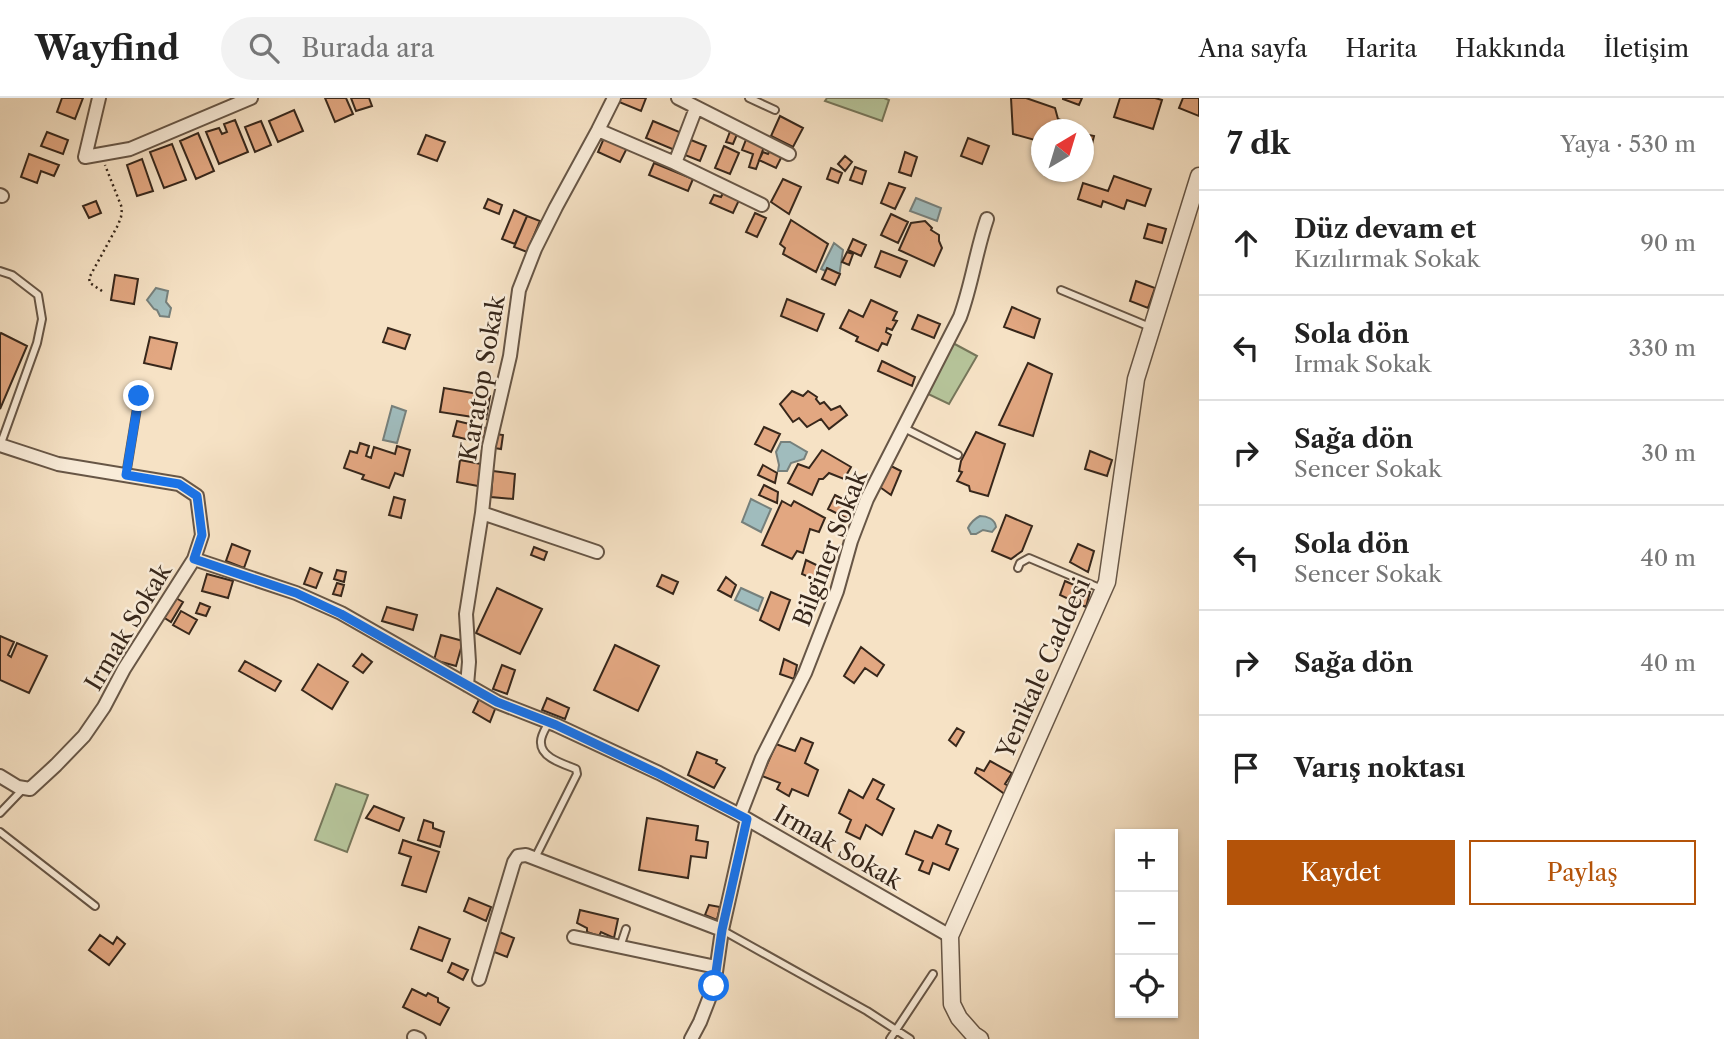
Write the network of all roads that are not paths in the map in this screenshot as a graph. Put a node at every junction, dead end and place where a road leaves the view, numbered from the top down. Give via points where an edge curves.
1 (99, 98) edge
2 (251, 98) edge
3 (614, 98) edge
4 (678, 98) edge
5 (749, 98) edge
6 (696, 108) junction
7 (775, 110) dead end
8 (598, 130) junction
9 (789, 154) dead end
10 (675, 163) junction
11 (1199, 176) edge
12 (762, 205) dead end
13 (987, 219) dead end
14 (0, 271) edge
15 (1061, 290) dead end
16 (1152, 328) junction
17 (139, 396) dead end
18 (904, 428) junction
19 (0, 445) edge
20 (958, 455) dead end
21 (126, 475) junction
22 (482, 513) junction
23 (597, 552) dead end
24 (194, 559) junction
25 (1018, 568) dead end
26 (1103, 589) junction
27 (467, 685) junction
28 (549, 722) junction
29 (0, 776) edge
30 (23, 789) junction
31 (0, 813) edge
32 (744, 817) junction
33 (0, 831) edge
34 (535, 858) junction
35 (95, 906) dead end
36 (626, 929) dead end
37 (722, 930) junction
38 (950, 936) junction
39 (573, 937) dead end
40 (620, 947) junction
41 (716, 967) junction
42 (933, 974) dead end
43 (479, 979) dead end
44 (896, 1030) junction
45 (975, 1038) edge
46 (691, 1039) edge
47 (890, 1039) edge
48 (910, 1039) edge

1 - 2 street via 85,157 130,149
3 - 8 street, Karatop Sokak
4 - 6 street
5 - 7 lane
6 - 9 street
6 - 10 street
8 - 10 street
8 - 22 street, Karatop Sokak via 556,206 519,290 510,356 489,446
10 - 12 street
11 - 16 street, Yenikale Caddesi
13 - 18 street, Bilginer Sokak via 961,317
14 - 19 lane via 38,295 41,319 37,343
15 - 16 lane
16 - 26 street, Yenikale Caddesi via 1136,379
17 - 21 lane
18 - 20 lane
18 - 32 street, Bilginer Sokak via 867,499 820,636 762,758
19 - 21 street via 58,464
21 - 24 street via 179,484 197,496 202,535
22 - 23 street
22 - 27 street, Karatop Sokak via 466,614
24 - 27 street, Irmak Sokak via 296,593
24 - 30 street, Irmak Sokak via 84,736 37,783
25 - 26 lane via 1029,558
26 - 38 street, Yenikale Caddesi
27 - 28 street, Irmak Sokak
28 - 32 street, Irmak Sokak
28 - 34 lane via 540,740 544,754 576,769 577,774
29 - 30 street
30 - 31 lane
32 - 37 street, Bilginer Sokak
32 - 38 street, Irmak Sokak
33 - 35 lane
34 - 37 street
34 - 43 street via 518,856 514,862
36 - 40 lane
37 - 41 street, Bilginer Sokak
37 - 44 lane
38 - 45 street, Yenikale Caddesi via 953,1004
39 - 40 street
40 - 41 street
41 - 46 street, Bilginer Sokak via 714,986
42 - 44 lane
44 - 47 lane
44 - 48 lane

